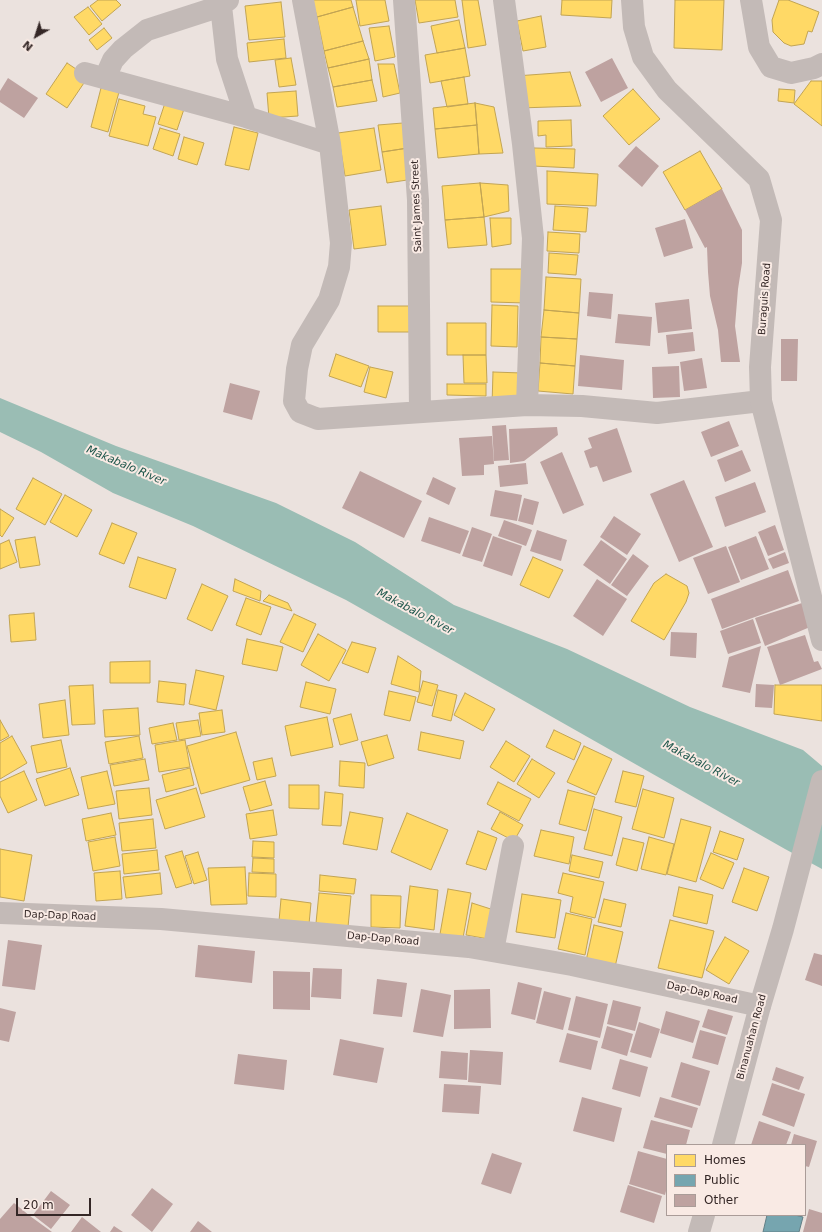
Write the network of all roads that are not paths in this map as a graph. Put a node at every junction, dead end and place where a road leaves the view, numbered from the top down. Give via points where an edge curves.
1 (304, 0) edge
2 (404, 0) edge
3 (504, 0) edge
4 (632, 0) edge
5 (752, 0) edge
6 (224, 3) edge
7 (822, 64) edge
8 (246, 117) junction
9 (330, 144) junction
10 (762, 401) junction
11 (527, 405) junction
12 (420, 412) junction
13 (822, 640) edge
14 (822, 781) edge
15 (513, 846) dead end
16 (0, 913) edge
17 (493, 952) junction
18 (760, 1006) junction
19 (723, 1144) edge
20 (704, 1216) edge
21 (699, 1232) edge

1 - 9 street
2 - 12 street, Saint James Street via 418,200
3 - 11 street via 533,238
4 - 10 street, Buraguis Road via 634,28 643,57 667,90 759,179 771,220 760,367
5 - 7 street via 759,47 771,67 791,73
6 - 8 street via 227,59
6 - 8 street via 147,30 95,75
8 - 9 street
9 - 12 street via 341,243 339,268 329,300 302,345 294,401 300,412 318,419
10 - 11 street via 657,413 582,406
10 - 13 street, Buraguis Road
11 - 12 street
14 - 18 street, Binanuahan Road
15 - 17 street
16 - 17 street, Dap-Dap Road via 161,919 469,947
17 - 18 street, Dap-Dap Road via 572,965
18 - 19 street, Binanuahan Road
20 - 21 street

